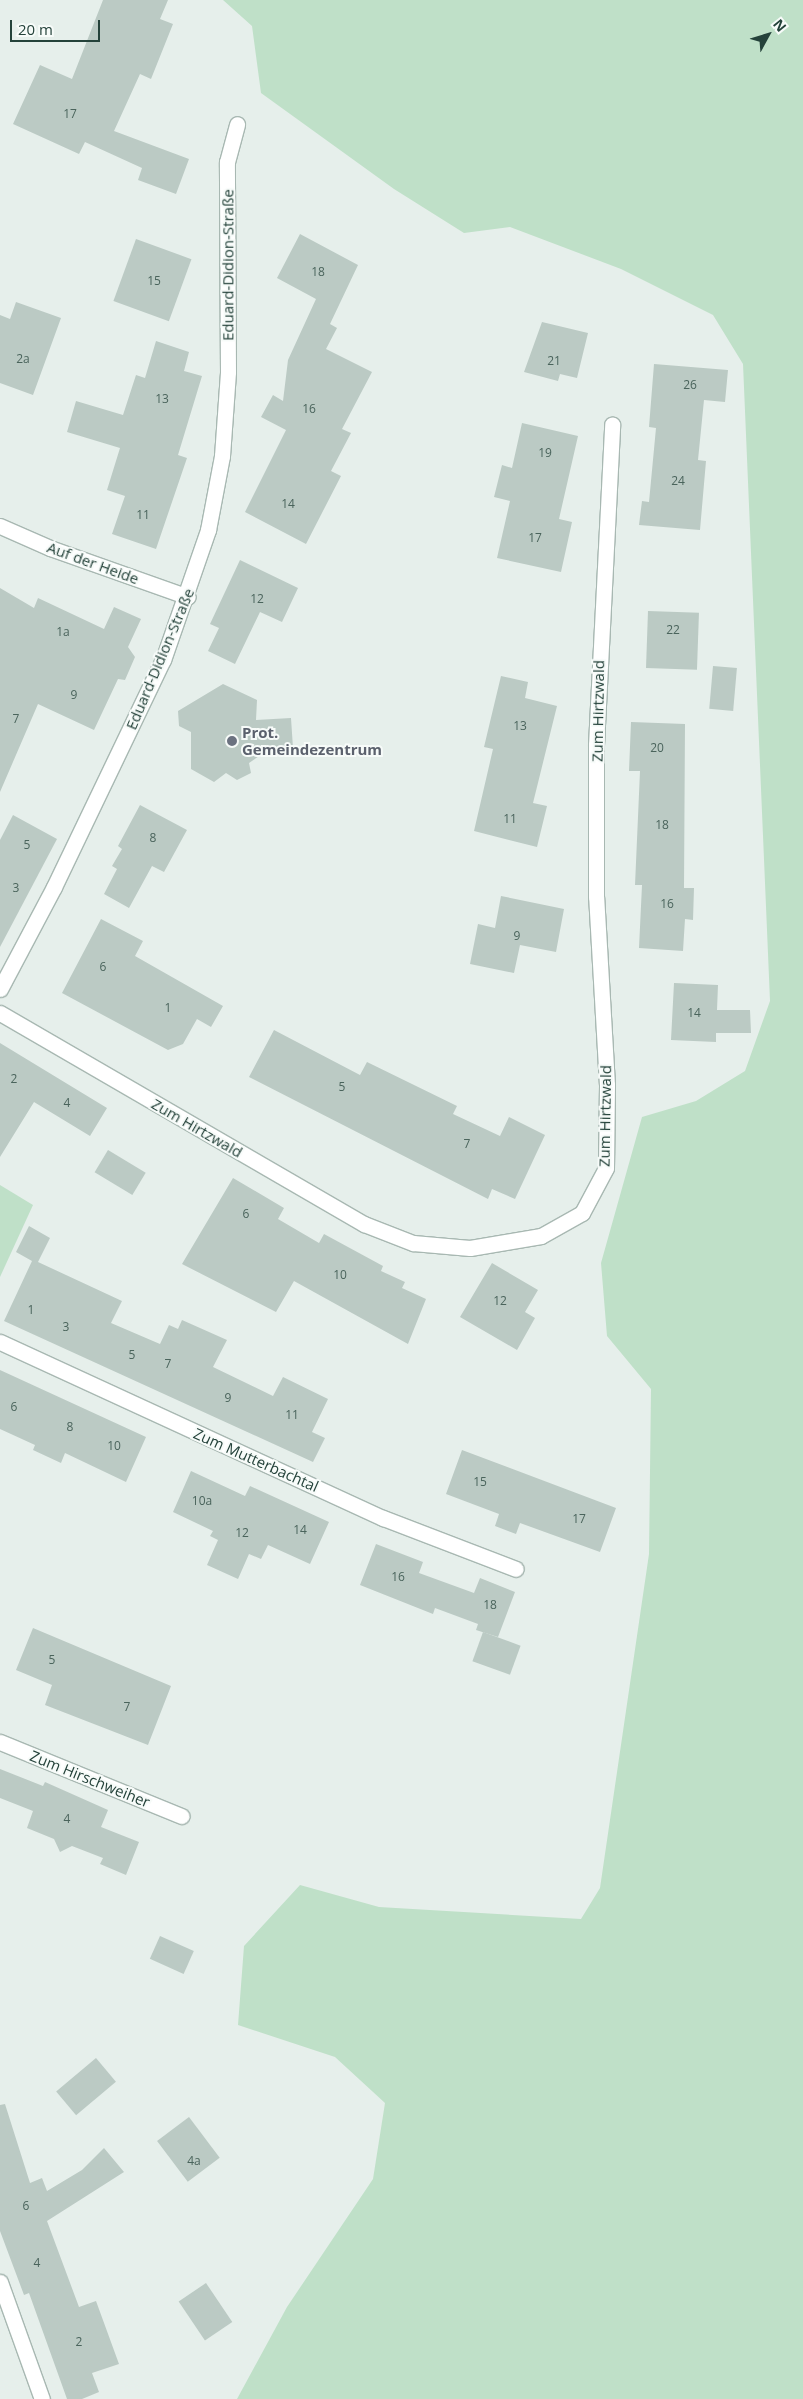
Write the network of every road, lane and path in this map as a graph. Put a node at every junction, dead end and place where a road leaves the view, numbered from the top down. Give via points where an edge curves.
1 (237, 124) dead end
2 (612, 424) dead end
3 (0, 526) edge
4 (188, 597) junction
5 (0, 989) edge
6 (0, 1013) edge
7 (0, 1342) edge
8 (516, 1569) dead end
9 (0, 1742) edge
10 (181, 1816) dead end
11 (0, 2282) edge
12 (42, 2399) edge

1 - 4 street, Eduard-Didion-Straße via 227,162 228,372 222,456 208,530
2 - 6 street, Zum Hirtzwald via 602,570 596,745 596,897 607,1085 606,1168 582,1214 542,1236 470,1248 413,1243 364,1224
3 - 4 street, Auf der Heide via 50,548
4 - 5 street, Eduard-Didion-Straße via 93,808
7 - 8 street, Zum Mutterbachtal via 383,1518
9 - 10 street, Zum Hirschweiher
11 - 12 street

